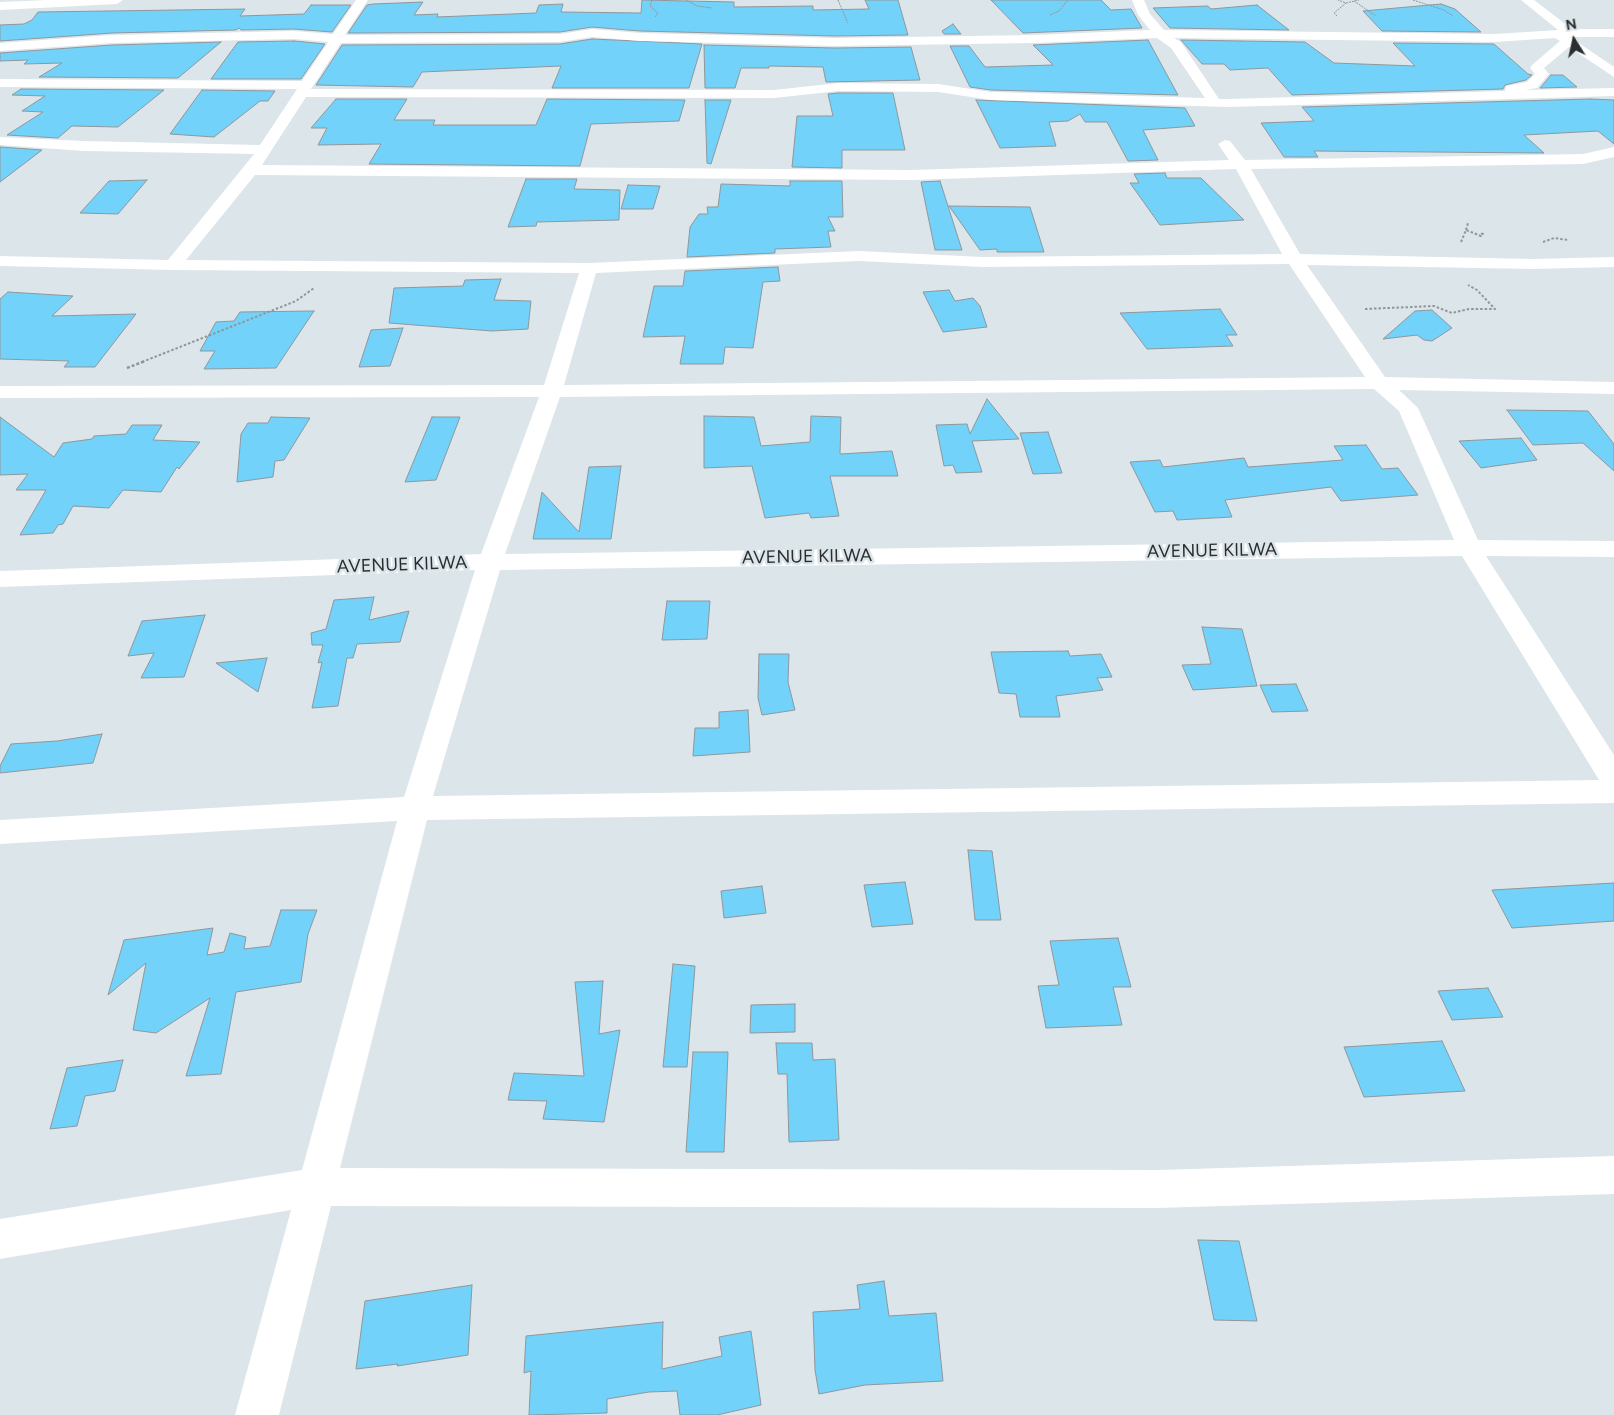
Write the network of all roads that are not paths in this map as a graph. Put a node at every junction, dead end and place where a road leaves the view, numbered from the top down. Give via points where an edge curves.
1 (117, 0) edge
2 (362, 0) edge
3 (1138, 0) edge
4 (1527, 0) edge
5 (0, 6) edge
6 (1614, 33) edge
7 (1160, 34) junction
8 (1565, 36) junction
9 (340, 37) junction
10 (0, 47) edge
11 (1614, 73) edge
12 (0, 83) edge
13 (303, 89) junction
14 (1614, 92) edge
15 (1491, 95) junction
16 (1214, 102) junction
17 (0, 141) edge
18 (1225, 144) dead end
19 (266, 150) junction
20 (1614, 152) edge
21 (1241, 165) junction
22 (251, 170) junction
23 (1294, 259) junction
24 (0, 261) edge
25 (1614, 262) edge
26 (173, 265) junction
27 (589, 268) junction
28 (1379, 383) junction
29 (1614, 388) edge
30 (552, 391) junction
31 (0, 392) edge
32 (1469, 548) junction
33 (1614, 549) edge
34 (490, 562) junction
35 (0, 579) edge
36 (1614, 779) edge
37 (1614, 791) edge
38 (415, 808) junction
39 (0, 832) edge
40 (1614, 1176) edge
41 (316, 1187) junction
42 (0, 1239) edge
43 (257, 1415) edge

1 - 5 street
2 - 9 street
3 - 7 street via 1144,15
4 - 8 street
6 - 8 street
7 - 8 street
7 - 9 street via 835,42 679,39 592,33 560,38 354,40
7 - 16 street via 1176,45
8 - 11 street
8 - 15 street via 1537,68 1542,74 1532,85
9 - 10 street via 112,39
9 - 13 street
12 - 13 street
13 - 16 street via 764,94 838,87 938,88 1030,98
13 - 19 street
14 - 15 street
15 - 16 street
17 - 19 street
18 - 21 street
19 - 22 street
20 - 21 street via 1582,159
21 - 22 street via 912,175
21 - 23 street
22 - 26 street
23 - 25 street via 1533,264
23 - 27 street via 982,262 859,256
23 - 28 street
24 - 26 street
26 - 27 street
27 - 30 street
28 - 29 street
28 - 30 street
28 - 32 street via 1408,408
30 - 31 street
30 - 34 street
32 - 33 street, AVENUE KILWA
32 - 34 street, AVENUE KILWA
32 - 36 street
34 - 35 street, AVENUE KILWA
34 - 38 street
37 - 38 street
38 - 39 street
38 - 41 street
40 - 41 street via 1158,1189
41 - 42 street
41 - 43 street

